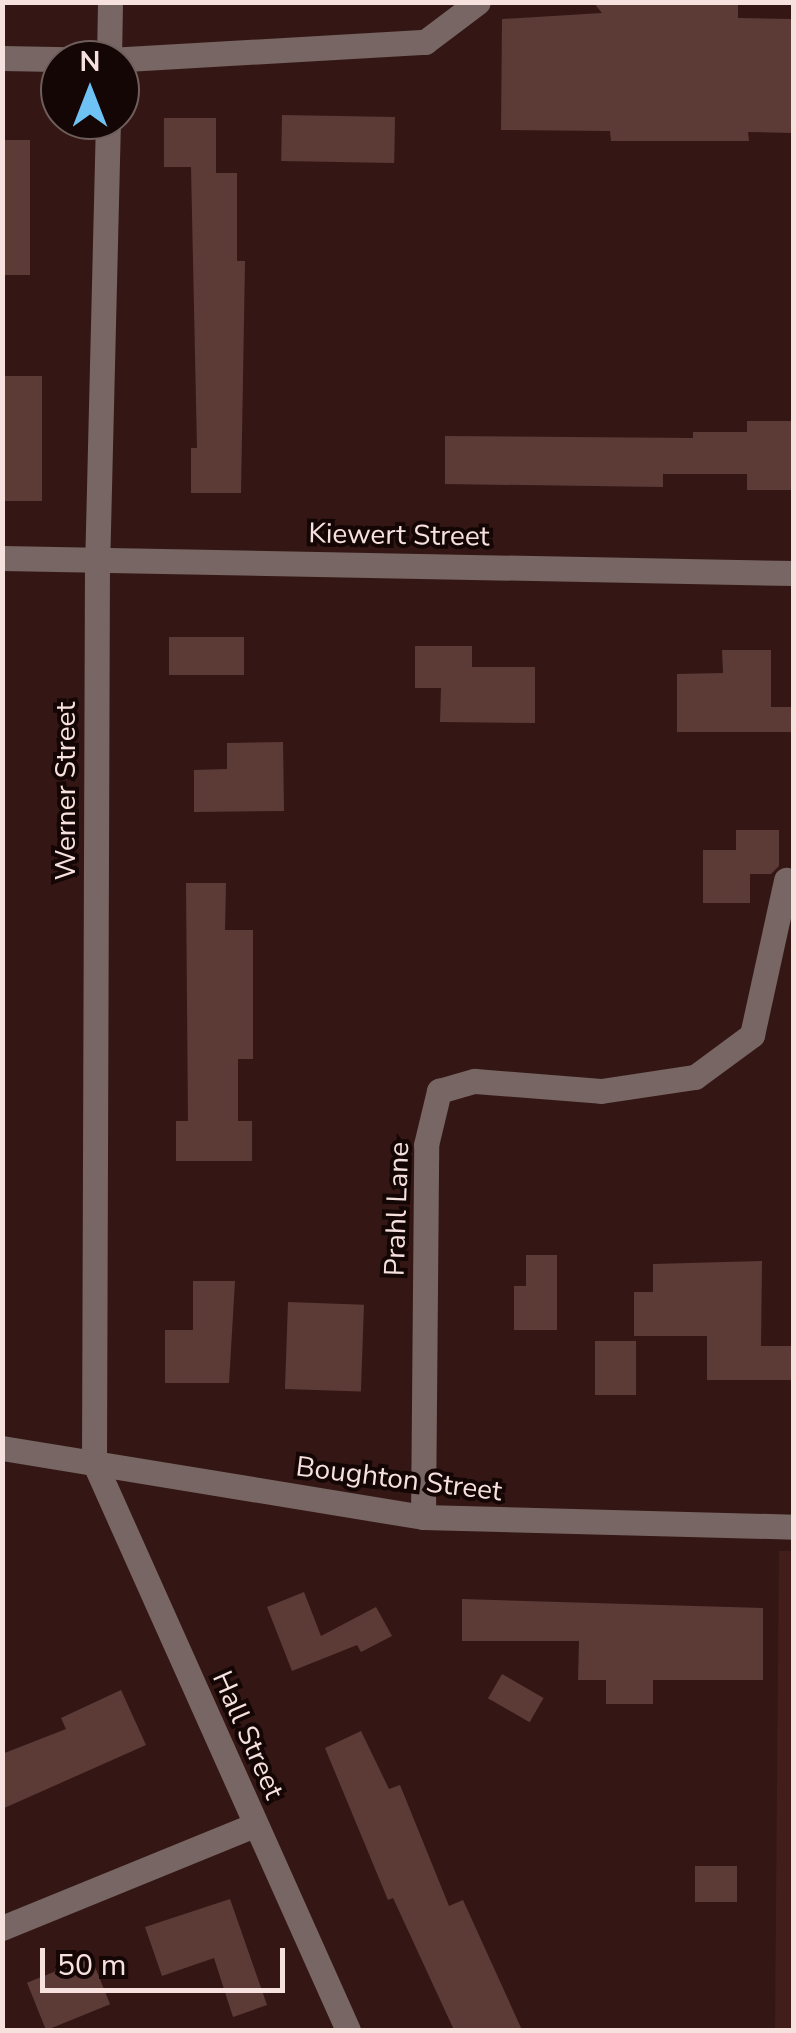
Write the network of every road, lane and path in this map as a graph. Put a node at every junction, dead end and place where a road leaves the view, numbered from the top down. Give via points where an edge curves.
1 (110, 2) edge
2 (478, 2) edge
3 (110, 40) edge
4 (2, 58) edge
5 (140, 58) edge
6 (40, 59) edge
7 (107, 140) edge
8 (2, 558) edge
9 (97, 558) junction
10 (794, 572) edge
11 (786, 880) dead end
12 (2, 1448) edge
13 (94, 1462) junction
14 (423, 1517) junction
15 (794, 1527) edge
16 (255, 1825) junction
17 (2, 1928) edge
18 (348, 2030) edge

1 - 3 street
2 - 5 street via 426,42
4 - 6 street
7 - 9 street, Werner Street
8 - 9 street, Kiewert Street
9 - 10 street, Kiewert Street
9 - 13 street, Werner Street
11 - 14 street, Prahl Lane via 752,1035 695,1077 601,1092 475,1081 439,1092 426,1145
12 - 13 street, Boughton Street
13 - 14 street, Boughton Street
13 - 16 street, Hall Street
14 - 15 street, Boughton Street
16 - 17 street
16 - 18 street, Hall Street

